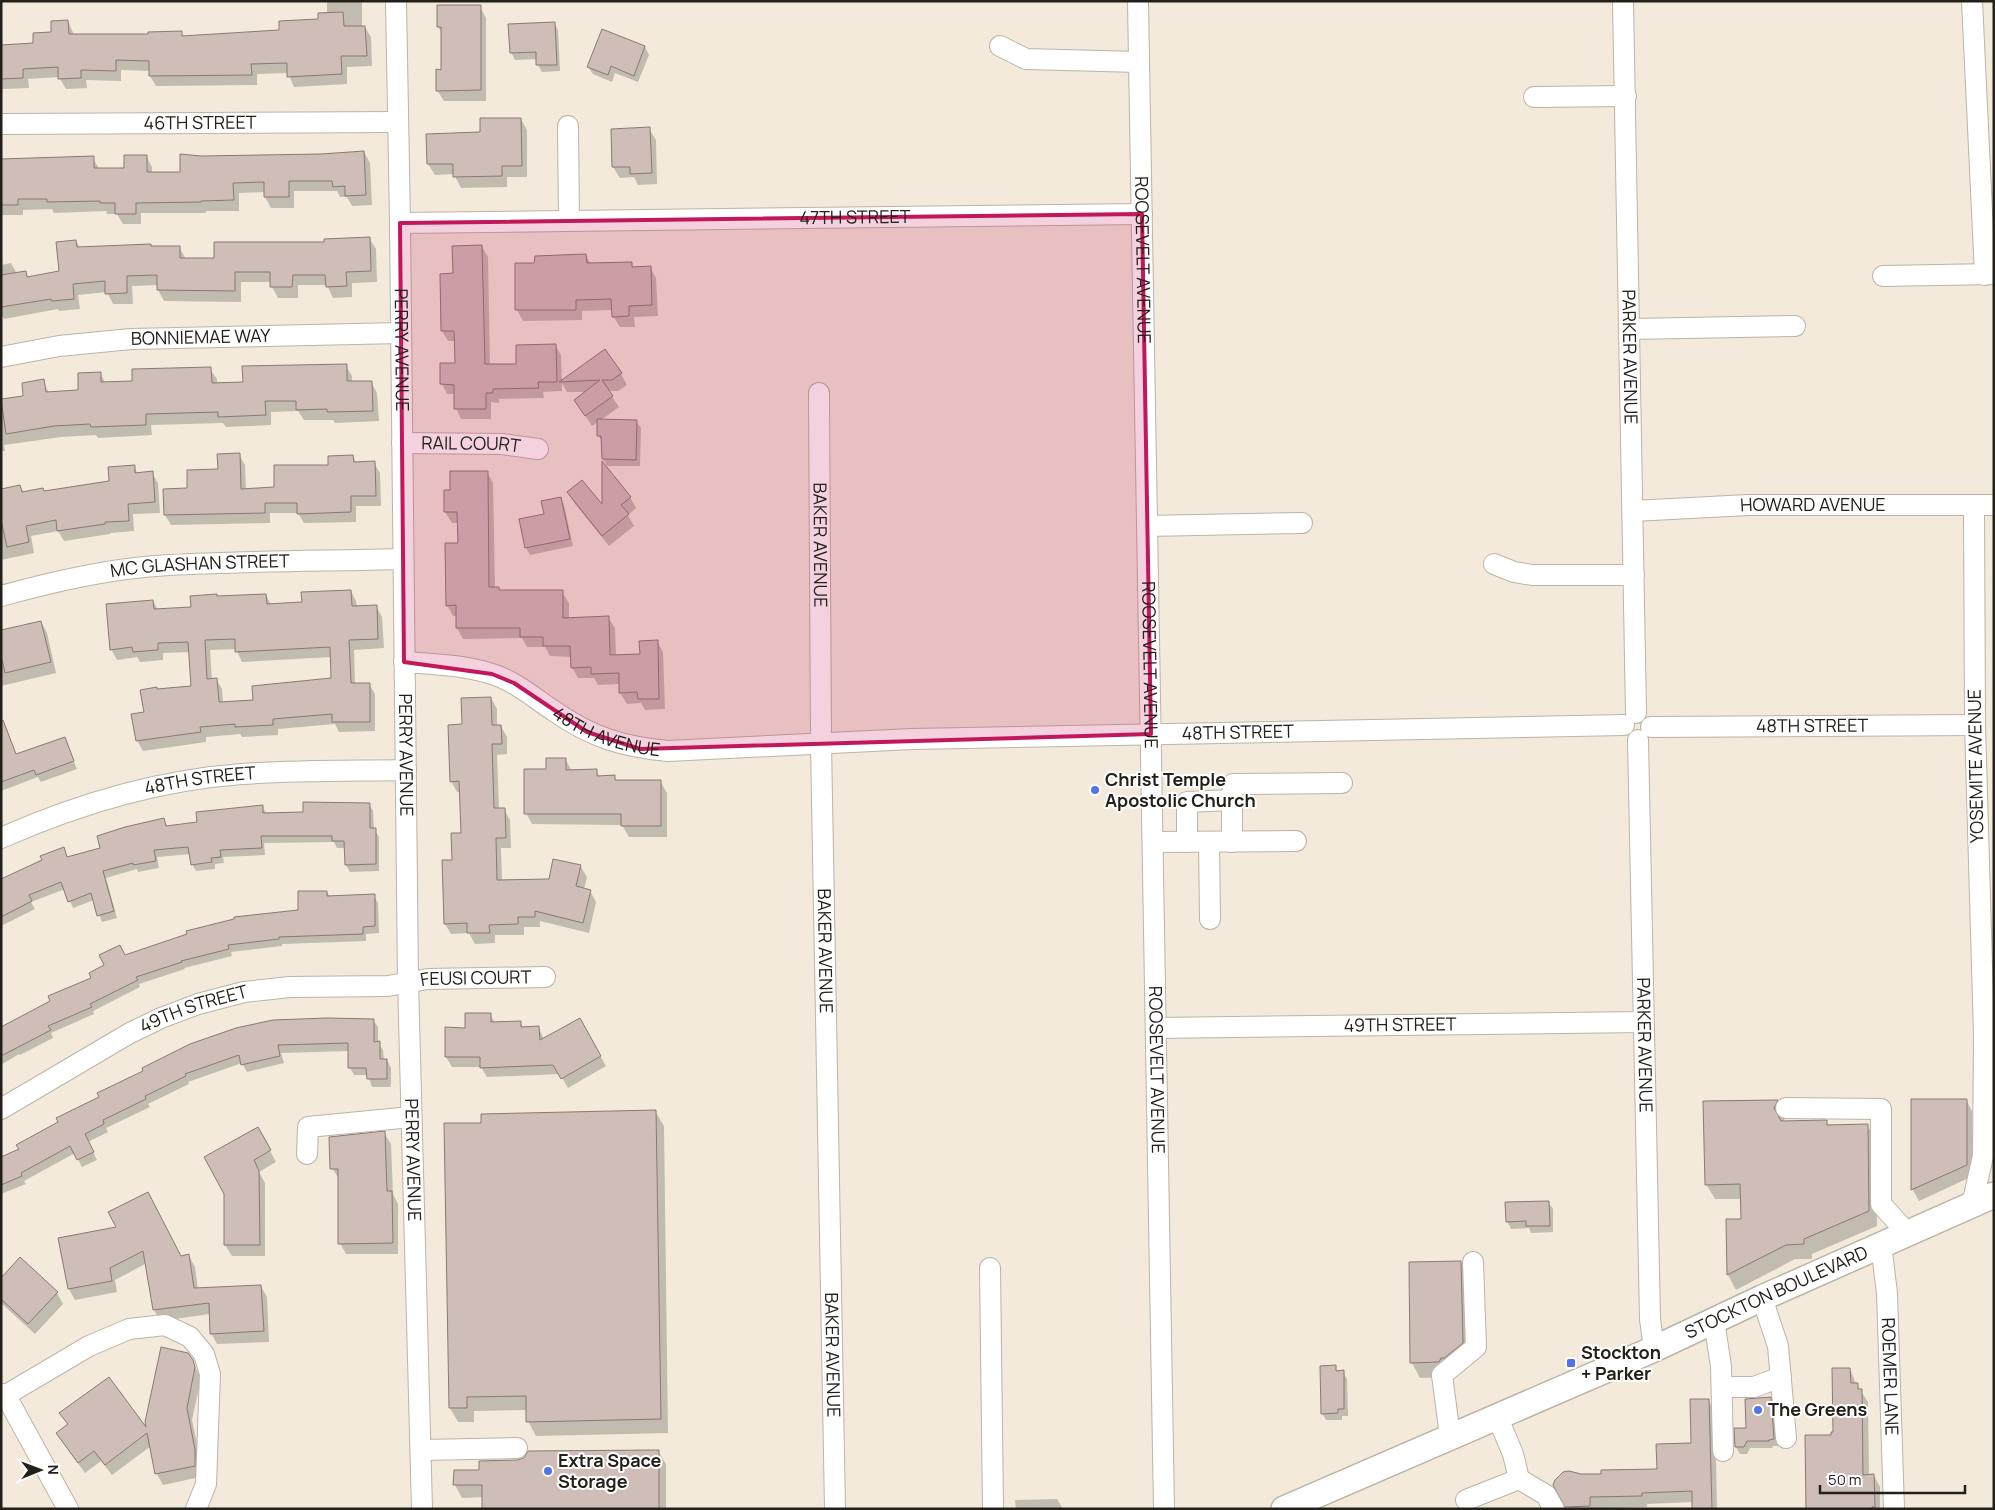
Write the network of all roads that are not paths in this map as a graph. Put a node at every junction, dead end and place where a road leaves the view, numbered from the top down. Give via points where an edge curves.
1 (396, 1) edge
2 (1138, 1) edge
3 (1623, 1) edge
4 (1972, 1) edge
5 (1000, 46) dead end
6 (1139, 62) junction
7 (1626, 96) junction
8 (1534, 97) dead end
9 (398, 122) junction
10 (1, 124) edge
11 (568, 126) dead end
12 (1142, 214) junction
13 (569, 221) junction
14 (400, 223) junction
15 (1989, 274) edge
16 (1883, 276) dead end
17 (1795, 326) dead end
18 (1630, 329) junction
19 (401, 333) junction
20 (1, 357) edge
21 (818, 393) dead end
22 (402, 443) junction
23 (538, 449) dead end
24 (1974, 505) junction
25 (1994, 505) edge
26 (1633, 511) junction
27 (1302, 524) dead end
28 (1147, 526) junction
29 (403, 559) junction
30 (1494, 564) dead end
31 (1634, 575) junction
32 (1, 596) edge
33 (404, 662) junction
34 (1630, 719) junction
35 (1975, 725) junction
36 (1644, 733) junction
37 (1151, 734) junction
38 (821, 744) junction
39 (406, 770) junction
40 (1342, 783) dead end
41 (1232, 800) junction
42 (1, 838) edge
43 (1296, 841) dead end
44 (1153, 842) junction
45 (1187, 842) junction
46 (1209, 842) junction
47 (1232, 842) junction
48 (1210, 919) dead end
49 (545, 977) dead end
50 (408, 982) junction
51 (1642, 1022) junction
52 (1156, 1028) junction
53 (1989, 1033) edge
54 (1, 1108) edge
55 (1786, 1108) dead end
56 (412, 1118) junction
57 (307, 1154) dead end
58 (1983, 1200) edge
59 (1908, 1234) junction
60 (1882, 1245) junction
61 (1473, 1262) dead end
62 (990, 1268) dead end
63 (1762, 1298) junction
64 (1714, 1321) junction
65 (1654, 1349) junction
66 (1781, 1377) junction
67 (1722, 1388) junction
68 (3, 1396) edge
69 (1497, 1416) junction
70 (1450, 1436) junction
71 (1786, 1438) dead end
72 (517, 1448) dead end
73 (421, 1450) junction
74 (1724, 1451) dead end
75 (1519, 1479) junction
76 (1466, 1500) dead end
77 (68, 1509) edge
78 (196, 1509) edge
79 (422, 1509) edge
80 (835, 1509) edge
81 (993, 1509) edge
82 (1164, 1509) edge
83 (1284, 1509) edge
84 (1554, 1509) edge
85 (1894, 1509) edge

1 - 9 street, PERRY AVENUE
2 - 6 street, ROOSEVELT AVENUE
3 - 7 street, PARKER AVENUE
4 - 15 street
5 - 6 street via 1026,59
6 - 12 street, ROOSEVELT AVENUE
7 - 8 street
7 - 18 street, PARKER AVENUE
9 - 10 street, 46TH STREET
9 - 14 street, PERRY AVENUE
11 - 13 street
12 - 13 street, 47TH STREET
12 - 28 street, ROOSEVELT AVENUE
13 - 14 street, 47TH STREET
14 - 19 street, PERRY AVENUE
15 - 16 street
17 - 18 street
18 - 26 street, PARKER AVENUE
19 - 20 street, BONNIEMAE WAY via 132,339 59,346
19 - 22 street, PERRY AVENUE
21 - 38 street, BAKER AVENUE
22 - 23 street, RAIL COURT via 502,444
22 - 29 street, PERRY AVENUE
24 - 25 street, HOWARD AVENUE
24 - 26 street, HOWARD AVENUE via 1748,505
24 - 35 street, YOSEMITE AVENUE
26 - 31 street, PARKER AVENUE
27 - 28 street
28 - 37 street, ROOSEVELT AVENUE
29 - 32 street, MC GLASHAN STREET via 168,565 113,571
29 - 33 street, PERRY AVENUE
30 - 31 street via 1532,575
31 - 34 street, PARKER AVENUE
33 - 38 street, 48TH AVENUE via 492,674 514,683 586,732 640,749 668,751
33 - 39 street, PERRY AVENUE
34 - 36 street via 1645,715 1648,718
34 - 37 street, 48TH STREET
35 - 36 street, 48TH STREET
35 - 53 street, YOSEMITE AVENUE
36 - 51 street, PARKER AVENUE
37 - 38 street, 48TH STREET
37 - 44 street, ROOSEVELT AVENUE
38 - 80 street, BAKER AVENUE
39 - 42 street, 48TH STREET via 242,774 183,781 90,803 45,818
39 - 50 street, PERRY AVENUE
40 - 41 street via 1233,784
41 - 45 street via 1187,802
41 - 47 street
43 - 47 street
44 - 45 street
44 - 52 street, ROOSEVELT AVENUE
45 - 46 street
46 - 47 street
46 - 48 street
49 - 50 street, FEUSI COURT
50 - 54 street, 49TH STREET via 388,986 290,987 244,992 198,1004 130,1033
50 - 56 street, PERRY AVENUE
51 - 52 street, 49TH STREET
51 - 65 street, PARKER AVENUE via 1650,1319
52 - 82 street, ROOSEVELT AVENUE
53 - 58 street, YOSEMITE AVENUE
55 - 59 street via 1881,1109 1881,1204
56 - 57 street via 308,1127
56 - 73 street, PERRY AVENUE
58 - 59 main road, STOCKTON BOULEVARD
59 - 60 main road, STOCKTON BOULEVARD
60 - 63 main road, STOCKTON BOULEVARD
60 - 85 street, ROEMER LANE via 1887,1293
61 - 70 street via 1476,1347 1442,1375
62 - 81 street
63 - 64 main road, STOCKTON BOULEVARD
63 - 66 street via 1778,1346
64 - 65 main road, STOCKTON BOULEVARD
64 - 67 street
65 - 69 main road, STOCKTON BOULEVARD
66 - 67 street via 1754,1387
66 - 71 street
67 - 74 street
68 - 77 street
68 - 78 street via 89,1346 128,1329 165,1325 190,1337 204,1354 210,1374 206,1484
69 - 70 main road, STOCKTON BOULEVARD
69 - 75 street via 1513,1454
70 - 83 main road, STOCKTON BOULEVARD
72 - 73 street
73 - 79 street, PERRY AVENUE
75 - 76 street
75 - 84 street via 1546,1494

